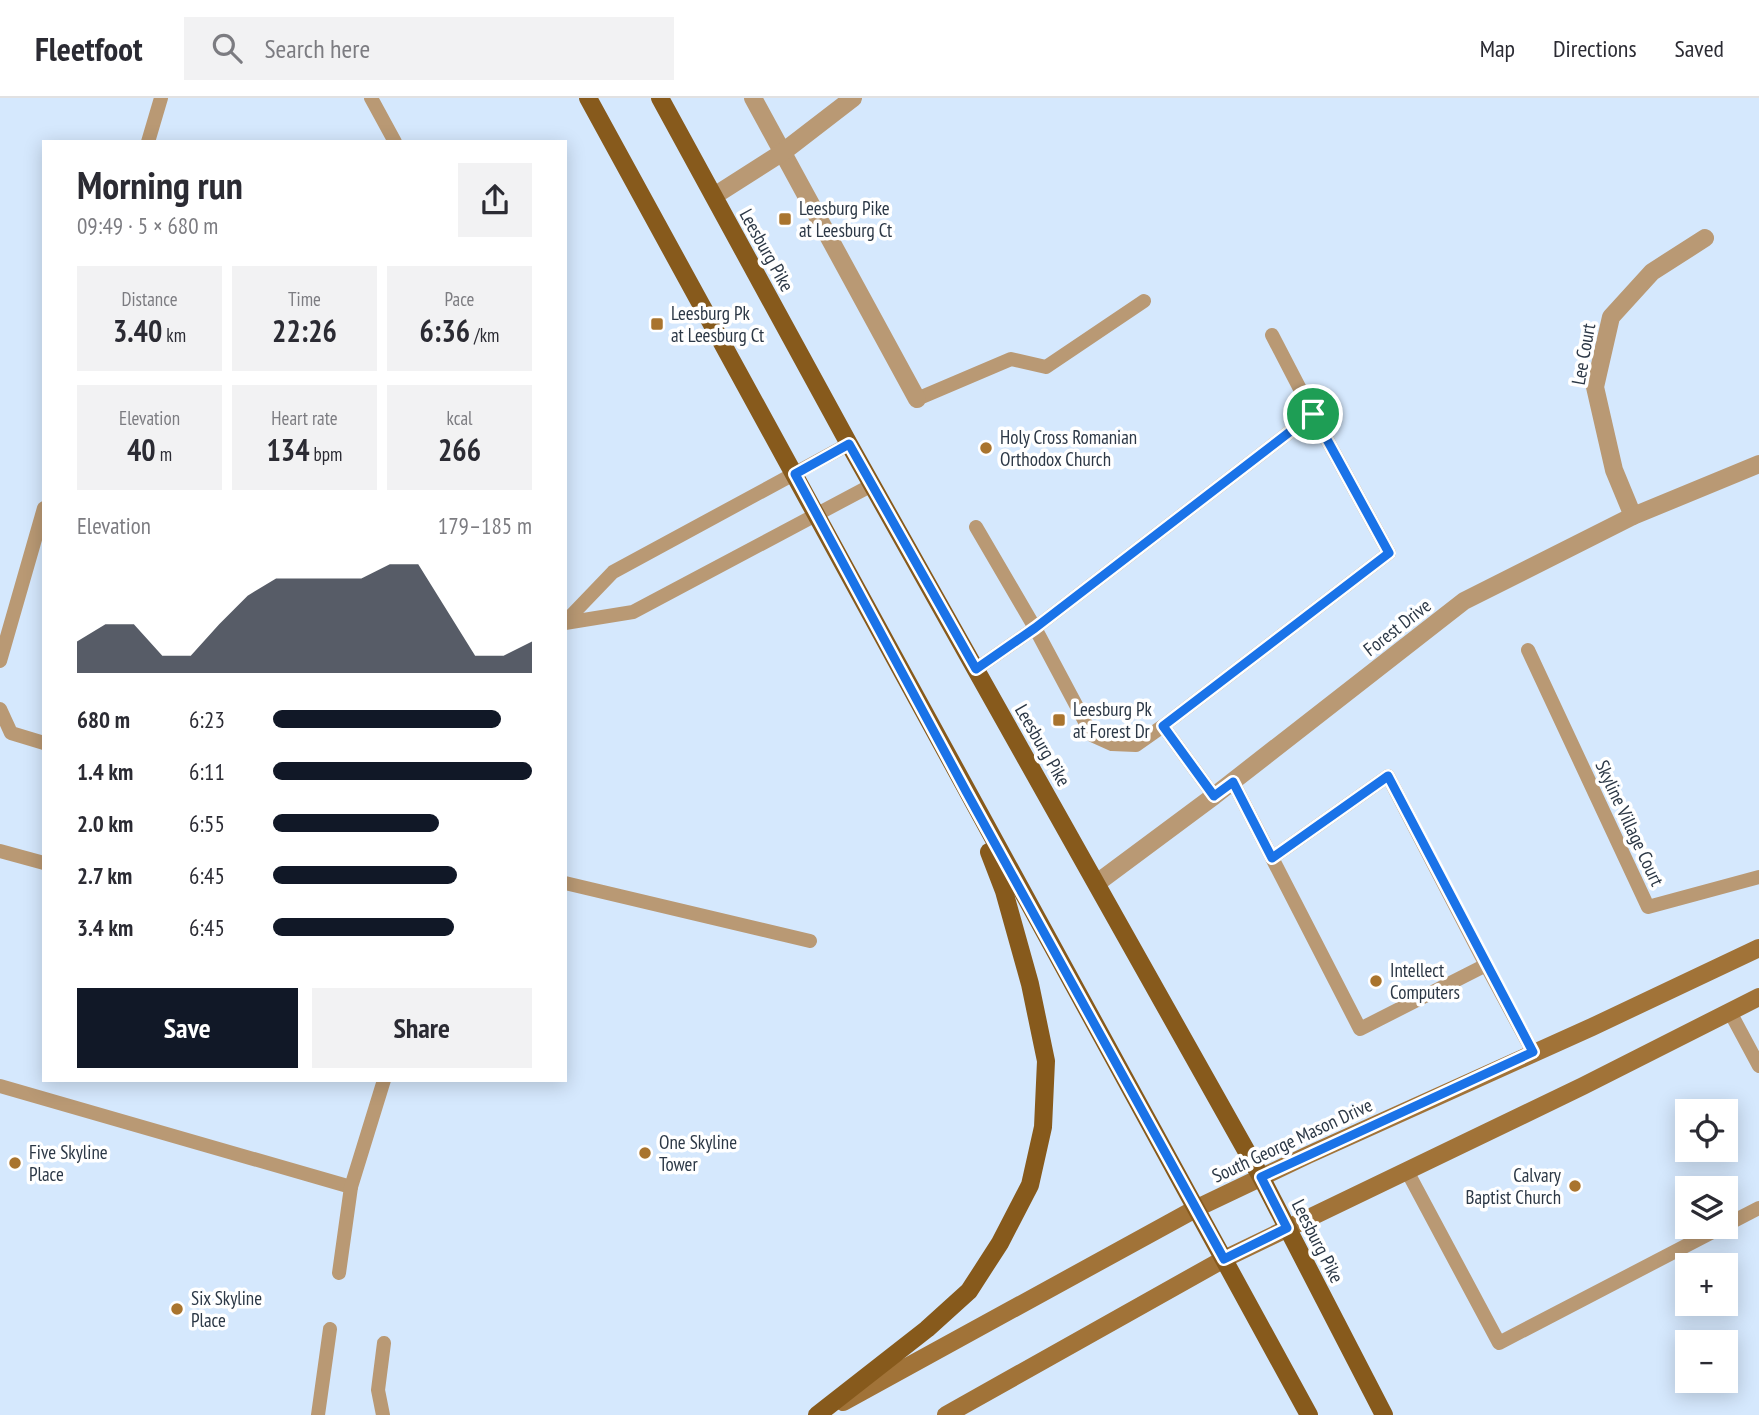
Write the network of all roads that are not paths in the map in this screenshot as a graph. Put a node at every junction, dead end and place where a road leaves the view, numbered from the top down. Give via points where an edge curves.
1 (161, 98) edge
2 (371, 98) edge
3 (588, 98) edge
4 (660, 98) edge
5 (754, 98) edge
6 (853, 98) edge
7 (149, 140) edge
8 (395, 140) edge
9 (783, 152) junction
10 (714, 197) junction
11 (1704, 238) dead end
12 (1144, 301) dead end
13 (1272, 335) dead end
14 (917, 399) joint
15 (1313, 414) junction
16 (849, 444) junction
17 (1759, 464) edge
18 (795, 474) junction
19 (872, 485) junction
20 (817, 514) junction
21 (42, 515) edge
22 (1633, 516) junction
23 (976, 527) dead end
24 (567, 620) edge
25 (567, 622) edge
26 (1035, 628) junction
27 (1528, 650) dead end
28 (0, 661) edge
29 (976, 669) junction
30 (0, 709) edge
31 (1163, 726) junction
32 (42, 742) edge
33 (1233, 782) junction
34 (967, 793) junction
35 (1214, 796) junction
36 (0, 851) edge
37 (1272, 858) junction
38 (42, 862) edge
39 (1759, 877) edge
40 (567, 883) edge
41 (1097, 883) junction
42 (810, 941) dead end
43 (1759, 948) edge
44 (1486, 965) junction
45 (1759, 997) edge
46 (1730, 1012) junction
47 (1533, 1052) junction
48 (1759, 1066) edge
49 (383, 1082) edge
50 (0, 1086) edge
51 (1407, 1171) junction
52 (1261, 1177) junction
53 (351, 1187) junction
54 (1197, 1208) junction
55 (1759, 1208) edge
56 (1738, 1219) edge
57 (1287, 1228) junction
58 (1699, 1239) edge
59 (1224, 1259) junction
60 (339, 1273) dead end
61 (330, 1329) dead end
62 (384, 1343) dead end
63 (318, 1415) edge
64 (383, 1415) edge
65 (818, 1415) edge
66 (946, 1415) edge
67 (1309, 1415) edge
68 (1384, 1415) edge

1 - 7 lane
2 - 8 lane
3 - 18 main road
4 - 10 main road, Leesburg Pike
5 - 9 street
6 - 9 street
9 - 10 street
9 - 14 street
10 - 16 main road, Leesburg Pike
11 - 22 street, Lee Court via 1652,272 1611,317 1595,387 1614,470
12 - 14 lane via 1046,367 1011,359
13 - 15 lane
15 - 26 lane
15 - 31 lane via 1389,553
16 - 18 lane
16 - 19 main road, Leesburg Pike
17 - 22 street, Forest Drive
18 - 20 main road
18 - 24 lane via 612,572
19 - 20 lane
19 - 29 main road, Leesburg Pike
20 - 25 lane via 633,612
20 - 34 main road
21 - 28 lane
22 - 33 street, Forest Drive via 1464,601
23 - 26 lane
26 - 29 lane
26 - 31 lane via 1092,734 1112,744 1136,745
27 - 39 lane, Skyline Village Court via 1648,907
29 - 41 main road, Leesburg Pike
30 - 32 lane via 11,733
31 - 35 lane
33 - 35 street, Forest Drive
33 - 37 lane
34 - 54 main road
34 - 65 main road via 1004,891 1046,1060 1043,1127 1030,1185 969,1291
35 - 41 street, Forest Drive
36 - 38 lane
37 - 44 lane via 1360,1029
37 - 44 lane via 1388,776
40 - 42 lane
41 - 52 main road, Leesburg Pike
43 - 47 main road, South George Mason Drive
44 - 47 lane
45 - 46 main road
46 - 48 lane
46 - 51 main road
47 - 52 main road, South George Mason Drive
49 - 53 lane
50 - 53 lane
51 - 57 main road
51 - 58 lane via 1499,1343
52 - 54 main road, South George Mason Drive
52 - 57 main road, Leesburg Pike
53 - 60 lane
54 - 59 main road
54 - 65 main road, South George Mason Drive
55 - 56 lane
57 - 59 main road
57 - 68 main road, Leesburg Pike
59 - 66 main road
59 - 67 main road
61 - 63 lane
62 - 64 lane via 378,1390

